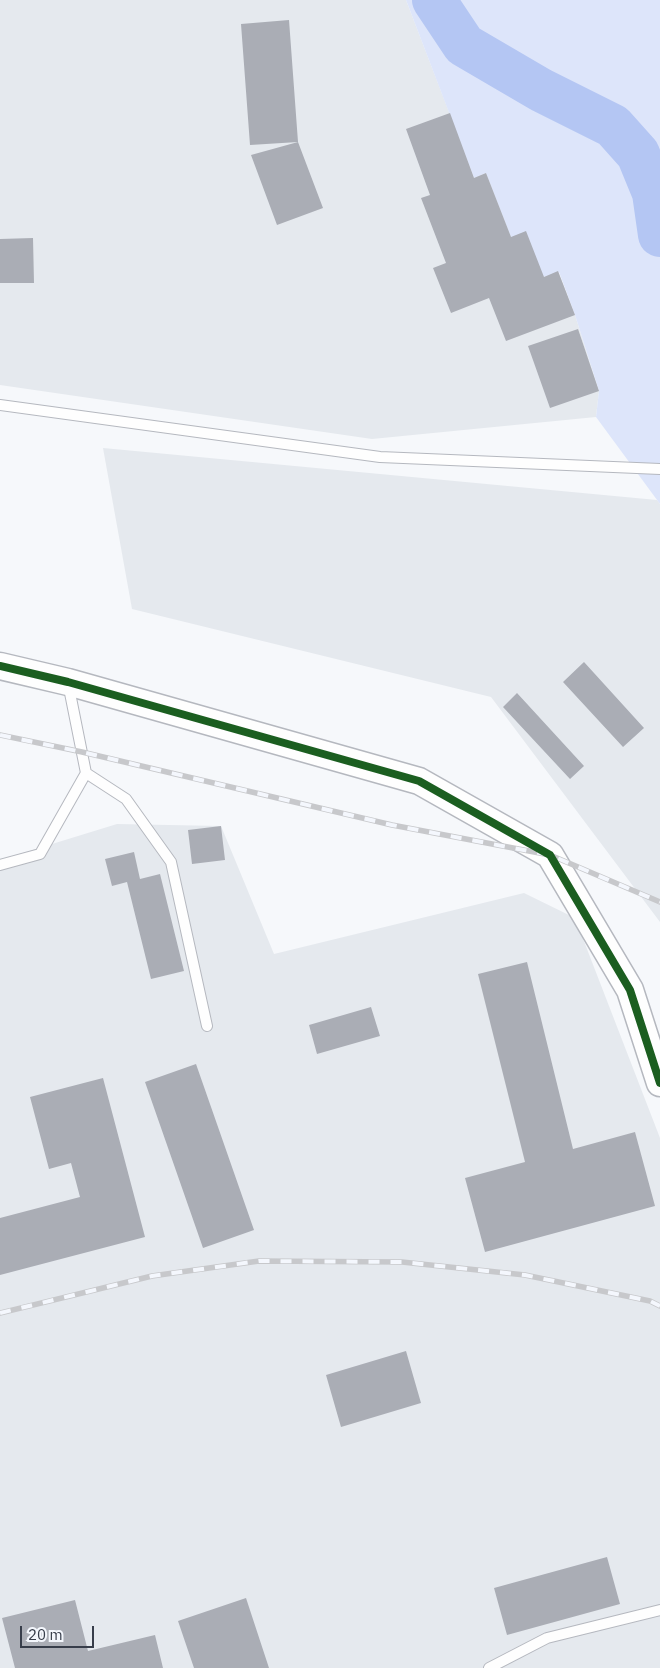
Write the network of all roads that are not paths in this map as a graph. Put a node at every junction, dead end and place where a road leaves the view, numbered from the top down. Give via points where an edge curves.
1 (0, 405) edge
2 (660, 469) edge
3 (0, 666) edge
4 (68, 682) junction
5 (86, 773) junction
6 (0, 865) edge
7 (207, 1026) dead end
8 (660, 1083) edge
9 (660, 1610) edge
10 (489, 1668) edge

1 - 2 lane via 380,456
3 - 4 street
4 - 5 lane
4 - 8 street via 419,781 550,855 630,990
5 - 6 lane via 40,854
5 - 7 lane via 126,799 171,862
9 - 10 lane via 547,1638

